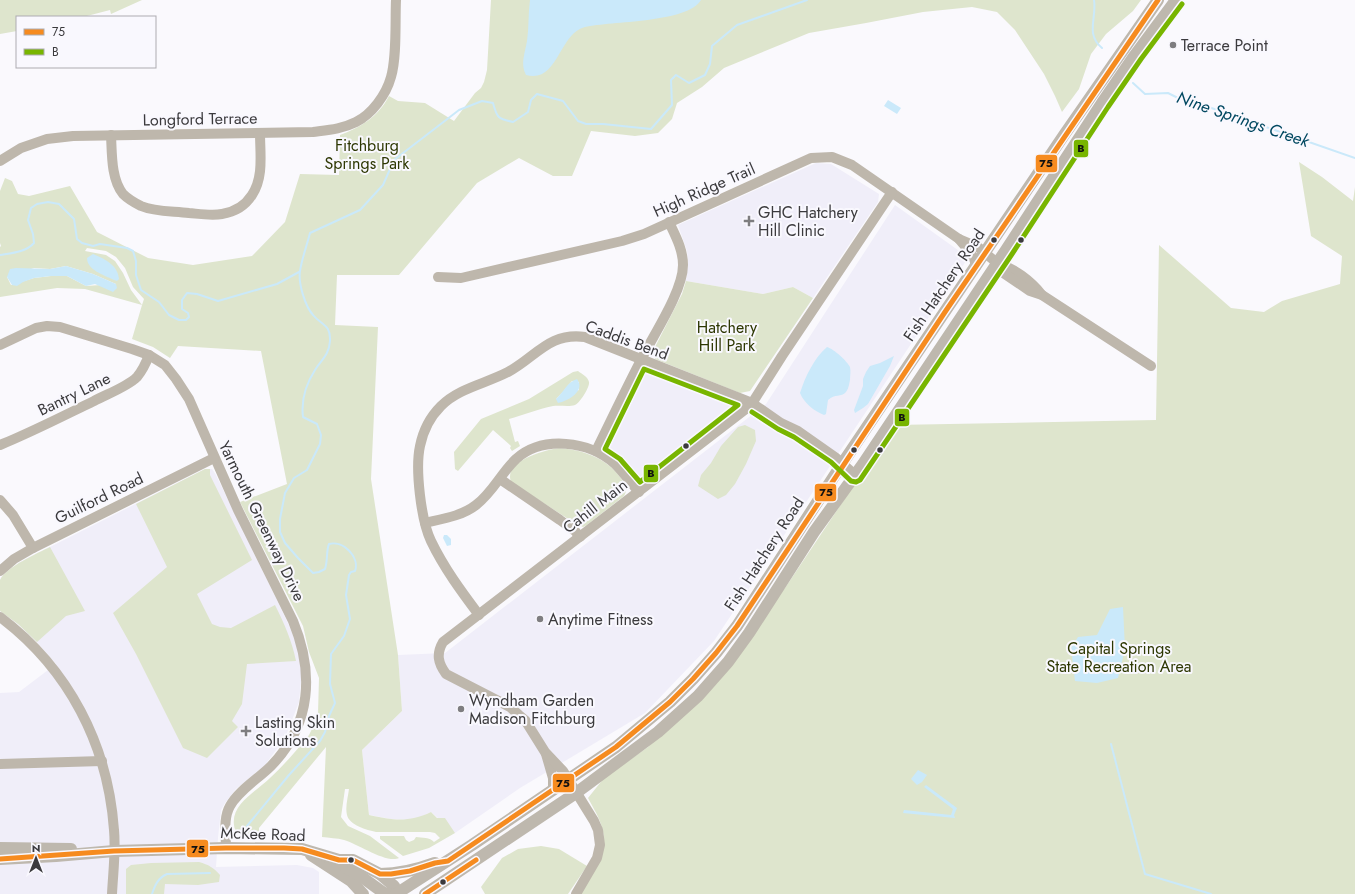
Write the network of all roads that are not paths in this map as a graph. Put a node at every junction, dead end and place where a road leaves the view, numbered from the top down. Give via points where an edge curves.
1 (396, 0) edge
2 (1158, 0) edge
3 (1176, 0) edge
4 (260, 133) junction
5 (111, 135) junction
6 (1, 160) edge
7 (892, 192) junction
8 (669, 222) junction
9 (959, 239) junction
10 (986, 253) junction
11 (997, 263) junction
12 (976, 267) junction
13 (438, 277) dead end
14 (0, 345) edge
15 (149, 355) junction
16 (641, 360) junction
17 (1151, 366) dead end
18 (752, 403) junction
19 (0, 445) edge
20 (596, 451) junction
21 (214, 458) junction
22 (842, 464) junction
23 (855, 475) junction
24 (500, 479) junction
25 (639, 492) junction
26 (0, 500) edge
27 (425, 523) junction
28 (580, 537) junction
29 (32, 548) junction
30 (0, 571) edge
31 (478, 615) junction
32 (0, 617) edge
33 (545, 752) junction
34 (102, 761) junction
35 (0, 764) edge
36 (568, 780) junction
37 (553, 790) junction
38 (576, 793) junction
39 (0, 848) edge
40 (226, 848) junction
41 (302, 849) junction
42 (114, 851) junction
43 (0, 858) edge
44 (339, 860) junction
45 (448, 861) junction
46 (380, 874) junction
47 (112, 894) edge
48 (363, 894) edge
49 (389, 894) edge
50 (395, 894) edge
51 (425, 894) edge
52 (576, 894) edge

1 - 4 street, Longford Terrace via 391,77 375,107 357,122 324,131
2 - 10 main road, Fish Hatchery Road
3 - 11 main road, Fish Hatchery Road via 1106,97
4 - 5 street, Longford Terrace
4 - 5 street via 260,178 252,195 241,208 216,215 153,210 133,202 118,186
5 - 6 street, Longford Terrace via 47,139 21,148
7 - 8 street, High Ridge Trail via 845,161 832,157 815,157
7 - 9 street, High Ridge Trail
7 - 18 street, Cahill Main
8 - 13 street, High Ridge Trail via 644,234 567,255 461,278
8 - 16 street via 681,248 682,277
9 - 10 street, High Ridge Trail via 978,246
9 - 12 street, High Ridge Trail via 973,254
10 - 11 street, High Ridge Trail
10 - 12 main road, Fish Hatchery Road
11 - 17 street, High Ridge Trail via 1002,272
11 - 23 main road, Fish Hatchery Road
12 - 22 main road, Fish Hatchery Road
14 - 15 street, Yarmouth Greenway Drive via 36,328 47,326 60,327
15 - 19 street, Bantry Lane via 138,376 133,380
15 - 21 street, Yarmouth Greenway Drive via 165,365 189,399
16 - 18 street, Caddis Bend
16 - 20 street
16 - 27 street, Caddis Bend via 585,337 564,337 543,346 524,362 506,372 463,390 449,399 431,419 420,447 420,490
18 - 22 street, Caddis Bend
18 - 25 street, Cahill Main
20 - 24 street via 565,443 542,446 518,457
20 - 25 street via 615,464
21 - 29 street, Guilford Road
21 - 40 street, Yarmouth Greenway Drive via 293,621 302,645 307,676 302,712 287,747 229,807
22 - 23 street, Caddis Bend
22 - 36 main road, Fish Hatchery Road via 736,626 694,679 616,747
23 - 38 main road, Fish Hatchery Road via 814,532 749,633 710,683 658,732
24 - 27 street via 475,506 458,514
24 - 28 street via 558,518
25 - 28 street, Cahill Main
26 - 29 street via 13,515
27 - 31 street, Caddis Bend via 430,540 451,578
28 - 31 street, Cahill Main
29 - 30 street, Guilford Road via 14,558
31 - 33 street, Cahill Main via 443,642 438,659 442,668 446,674 510,707 525,720
32 - 34 street via 30,643 63,682 84,717
33 - 36 street, Cahill Main
33 - 37 street, Cahill Main via 553,778
34 - 35 street
34 - 42 street via 114,830
36 - 37 main road, Fish Hatchery Road
36 - 38 street, Cahill Main
37 - 45 main road, Fish Hatchery Road
38 - 51 main road, Fish Hatchery Road
38 - 52 street, Cahill Main via 596,825 600,844 597,858
39 - 42 main road, McKee Road
40 - 41 main road, McKee Road
40 - 42 main road, McKee Road
41 - 44 main road, McKee Road
41 - 48 main road via 351,881
42 - 43 main road, McKee Road
42 - 47 street
44 - 46 main road, McKee Road via 353,860
44 - 49 main road, McKee Road via 348,869
45 - 46 main road via 410,871
45 - 50 main road, Fish Hatchery Road
46 - 50 main road, McKee Road via 394,886

